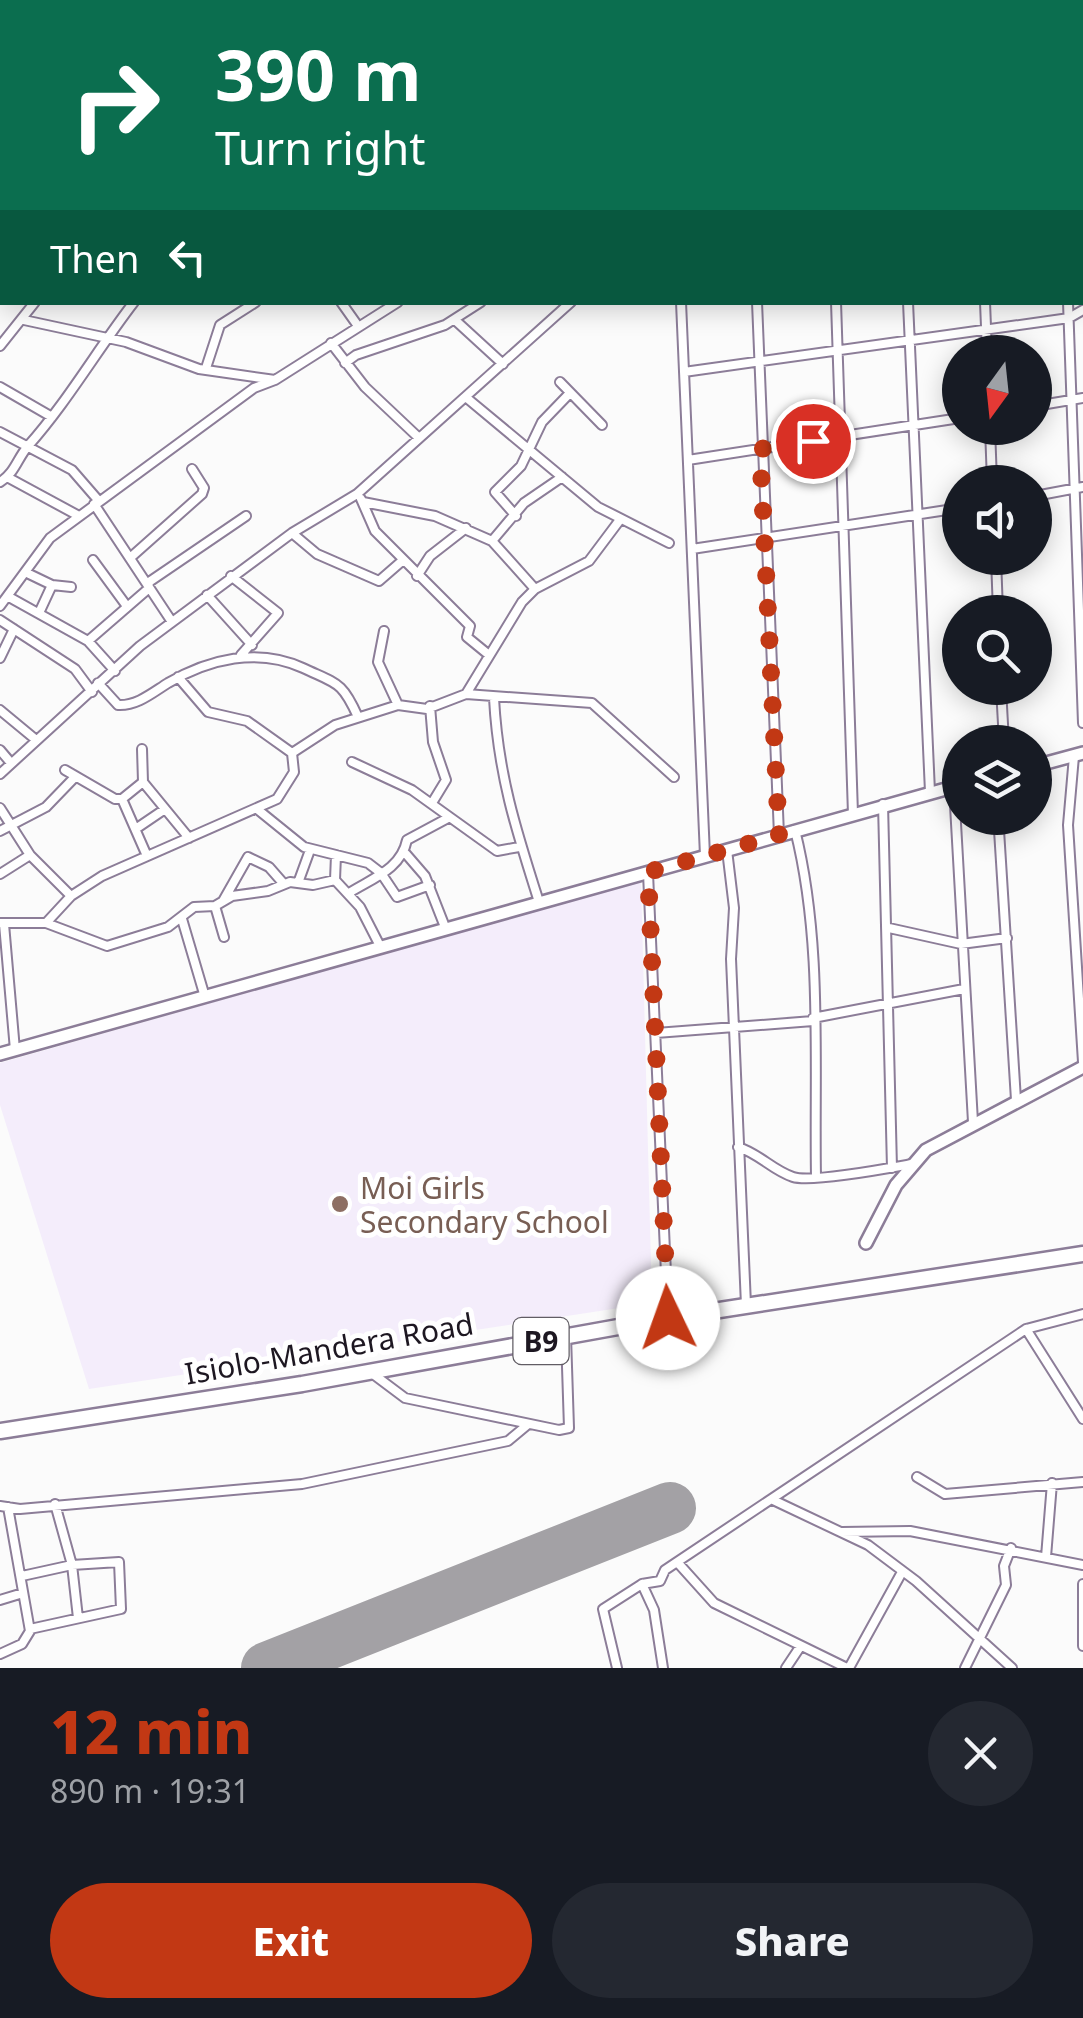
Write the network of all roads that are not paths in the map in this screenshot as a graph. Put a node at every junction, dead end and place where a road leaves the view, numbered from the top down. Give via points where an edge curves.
1 (33, 305) edge
2 (132, 305) edge
3 (251, 305) edge
4 (346, 305) edge
5 (393, 305) edge
6 (477, 305) edge
7 (568, 305) edge
8 (680, 305) edge
9 (757, 305) edge
10 (836, 305) edge
11 (908, 305) edge
12 (985, 305) edge
13 (1068, 305) edge
14 (1083, 310) edge
15 (1069, 318) junction
16 (24, 320) junction
17 (455, 320) junction
18 (358, 326) junction
19 (986, 328) junction
20 (986, 335) edge
21 (909, 338) junction
22 (106, 340) junction
23 (331, 343) junction
24 (0, 346) edge
25 (837, 348) junction
26 (346, 363) junction
27 (760, 363) junction
28 (503, 364) junction
29 (206, 368) junction
30 (684, 372) junction
31 (275, 380) junction
32 (560, 382) dead end
33 (0, 387) edge
34 (570, 394) junction
35 (1083, 398) edge
36 (468, 399) junction
37 (1070, 400) junction
38 (1052, 403) edge
39 (52, 417) junction
40 (942, 421) edge
41 (602, 425) dead end
42 (913, 425) junction
43 (0, 432) edge
44 (840, 436) junction
45 (419, 438) junction
46 (26, 448) junction
47 (760, 449) junction
48 (529, 450) junction
49 (688, 460) junction
50 (192, 470) dead end
51 (562, 477) junction
52 (4, 480) edge
53 (1078, 488) edge
54 (1052, 493) edge
55 (360, 498) junction
56 (96, 502) junction
57 (942, 511) edge
58 (79, 516) junction
59 (246, 516) dead end
60 (516, 516) junction
61 (917, 516) junction
62 (619, 520) junction
63 (466, 528) junction
64 (843, 528) junction
65 (292, 533) junction
66 (764, 540) junction
67 (492, 541) junction
68 (669, 543) dead end
69 (692, 549) junction
70 (130, 558) junction
71 (93, 560) dead end
72 (402, 561) junction
73 (27, 572) junction
74 (231, 576) junction
75 (417, 576) junction
76 (1080, 578) edge
77 (52, 585) junction
78 (71, 587) dead end
79 (148, 588) junction
80 (535, 589) junction
81 (207, 595) junction
82 (10, 596) junction
83 (126, 605) junction
84 (0, 606) edge
85 (39, 613) junction
86 (0, 620) edge
87 (172, 622) junction
88 (14, 628) junction
89 (384, 631) dead end
90 (88, 641) junction
91 (252, 645) junction
92 (241, 655) junction
93 (489, 655) junction
94 (0, 658) edge
95 (114, 671) junction
96 (178, 677) junction
97 (98, 683) junction
98 (92, 692) junction
99 (466, 694) junction
100 (494, 698) junction
101 (398, 704) junction
102 (430, 706) junction
103 (2, 715) edge
104 (358, 718) junction
105 (1083, 724) edge
106 (35, 739) junction
107 (142, 749) dead end
108 (0, 750) edge
109 (292, 753) junction
110 (1078, 754) edge
111 (1052, 761) edge
112 (352, 762) dead end
113 (11, 763) junction
114 (66, 770) dead end
115 (0, 774) edge
116 (674, 777) dead end
117 (74, 778) junction
118 (143, 782) junction
119 (942, 789) edge
120 (930, 792) junction
121 (122, 800) junction
122 (432, 803) junction
123 (883, 804) junction
124 (0, 808) edge
125 (164, 809) junction
126 (257, 809) junction
127 (853, 814) junction
128 (448, 818) junction
129 (11, 823) junction
130 (137, 828) junction
131 (795, 830) junction
132 (0, 831) edge
133 (779, 835) junction
134 (958, 835) edge
135 (998, 835) edge
136 (189, 838) junction
137 (519, 847) junction
138 (310, 850) junction
139 (727, 850) junction
140 (406, 854) junction
141 (30, 855) junction
142 (336, 855) junction
143 (147, 856) junction
144 (705, 856) junction
145 (2, 870) edge
146 (381, 872) junction
147 (648, 872) junction
148 (335, 880) junction
149 (283, 883) junction
150 (298, 883) junction
151 (430, 886) junction
152 (349, 893) junction
153 (70, 896) junction
154 (540, 902) junction
155 (219, 904) junction
156 (1078, 909) edge
157 (182, 919) junction
158 (46, 923) junction
159 (2, 924) edge
160 (446, 928) junction
161 (889, 928) junction
162 (224, 937) dead end
163 (1007, 938) junction
164 (961, 944) junction
165 (380, 946) junction
166 (964, 989) junction
167 (205, 997) junction
168 (888, 1004) junction
169 (813, 1019) junction
170 (733, 1028) junction
171 (656, 1033) junction
172 (15, 1050) junction
173 (0, 1054) edge
174 (1083, 1064) edge
175 (1016, 1100) junction
176 (973, 1122) junction
177 (738, 1147) junction
178 (912, 1164) junction
179 (892, 1168) junction
180 (816, 1176) junction
181 (866, 1243) dead end
182 (1083, 1254) edge
183 (746, 1307) junction
184 (1083, 1314) edge
185 (668, 1318) junction
186 (1026, 1329) junction
187 (566, 1336) junction
188 (368, 1370) junction
189 (1083, 1420) edge
190 (526, 1426) junction
191 (0, 1432) edge
192 (917, 1478) dead end
193 (1083, 1482) edge
194 (1052, 1483) junction
195 (772, 1500) junction
196 (56, 1504) junction
197 (4, 1507) edge
198 (838, 1533) junction
199 (1011, 1548) junction
200 (1046, 1557) junction
201 (678, 1564) junction
202 (72, 1565) junction
203 (1083, 1565) edge
204 (902, 1572) junction
205 (22, 1576) junction
206 (642, 1584) junction
207 (1083, 1584) edge
208 (23, 1593) junction
209 (0, 1600) edge
210 (78, 1618) junction
211 (30, 1629) junction
212 (982, 1641) junction
213 (1083, 1646) edge
214 (800, 1647) junction
215 (0, 1654) edge
216 (618, 1668) edge
217 (662, 1668) edge
218 (786, 1668) edge
219 (848, 1668) edge
220 (965, 1668) edge
221 (1012, 1668) edge

1 - 16 street
2 - 22 street
3 - 29 street via 220,325
4 - 18 street
5 - 18 street
6 - 17 street
7 - 28 street
8 - 30 street
9 - 27 street
10 - 25 street
11 - 21 street
12 - 19 street
13 - 15 street
14 - 15 street
15 - 19 street
15 - 37 street
16 - 22 street
16 - 24 street
17 - 26 street
17 - 28 street
18 - 23 street
19 - 20 street
19 - 21 street
21 - 25 street
21 - 42 street
22 - 29 street
22 - 39 street
23 - 26 street
23 - 31 street
25 - 27 street
25 - 44 street
26 - 45 street
27 - 30 street
27 - 47 street
28 - 36 street
29 - 31 street
30 - 49 street
31 - 56 street via 210,417
32 - 34 street
33 - 39 street
34 - 41 street
34 - 48 street via 542,422
35 - 37 street
36 - 45 street
36 - 48 street
37 - 38 street
37 - 53 street
39 - 46 street
40 - 42 street
42 - 44 street
42 - 61 street
43 - 46 street
44 - 47 street
44 - 64 street
45 - 55 street
46 - 52 street
46 - 56 street via 72,470
47 - 49 street
47 - 66 street
48 - 51 street
48 - 60 street via 495,492
49 - 69 street
50 - 70 street via 202,494
51 - 60 street
51 - 62 street
52 - 58 street
53 - 54 street
53 - 76 street
55 - 63 street
55 - 65 street
55 - 72 street via 375,531
56 - 58 street
56 - 70 street
57 - 61 street
58 - 73 street via 50,538
59 - 79 street
60 - 67 street
61 - 64 street
61 - 120 street
62 - 68 street
62 - 80 street via 590,561
63 - 67 street
63 - 75 street via 430,556
64 - 66 street
64 - 127 street
65 - 72 street via 317,554 379,581
65 - 74 street
66 - 69 street
66 - 133 street
67 - 80 street
69 - 144 street
70 - 79 street
71 - 83 street
72 - 75 street
73 - 77 street
73 - 82 street
74 - 81 street
74 - 91 street via 278,613
75 - 93 street via 469,625 467,637
76 - 105 street
77 - 78 street
77 - 85 street
79 - 83 street
79 - 87 street
80 - 93 street
81 - 87 street
81 - 91 street
82 - 84 street
82 - 85 street
83 - 90 street
85 - 90 street
86 - 88 street
87 - 95 street
88 - 94 street
88 - 98 street via 74,669
89 - 101 street via 378,662
90 - 95 street
91 - 92 street
92 - 96 street
92 - 104 street via 282,660 339,683
93 - 99 street
95 - 97 street
96 - 97 street via 129,705 118,705
96 - 109 street via 208,712 247,721
97 - 98 street
98 - 106 street
99 - 100 street
99 - 102 street
100 - 116 street via 592,703
100 - 137 street via 499,766
101 - 102 street
101 - 104 street
102 - 122 street via 446,780
103 - 106 street
104 - 109 street
106 - 113 street
107 - 118 street
108 - 113 street
109 - 126 street via 297,763 285,790
110 - 111 main road
110 - 156 street via 1068,814
112 - 122 street
113 - 115 street
114 - 117 street
117 - 121 street
117 - 129 street via 46,807
118 - 121 street
118 - 125 street
119 - 120 main road
120 - 123 main road
121 - 130 street
122 - 128 street
123 - 127 main road
123 - 161 street
124 - 129 street
125 - 130 street
125 - 136 street
126 - 136 street
126 - 138 street
127 - 131 main road
128 - 137 street via 498,851
128 - 140 street via 408,840
129 - 132 street
129 - 141 street
130 - 143 street
131 - 133 main road
131 - 169 street via 807,881
133 - 139 main road
134 - 164 street
135 - 163 street
136 - 143 street
137 - 154 street
138 - 142 street
138 - 150 street
139 - 144 main road
139 - 170 street via 734,908
140 - 146 street
140 - 151 street
141 - 145 street
141 - 153 street
142 - 146 street
142 - 148 street
143 - 153 street
144 - 147 main road
146 - 151 street via 396,897
146 - 152 street
147 - 154 main road
147 - 171 street
148 - 150 street
148 - 152 street
149 - 150 street
149 - 155 street
149 - 155 street via 248,858
151 - 160 street
152 - 165 street
153 - 158 street
154 - 160 main road
155 - 157 street via 194,907
155 - 162 street
156 - 174 street
157 - 158 street via 107,946
157 - 167 street
158 - 159 street
159 - 172 street
160 - 165 main road
161 - 164 street
161 - 168 street
163 - 164 street
163 - 175 street
164 - 166 street
165 - 167 main road
166 - 168 street
166 - 176 street
167 - 172 main road
168 - 169 street
168 - 179 street
169 - 170 street
169 - 180 street
170 - 171 street
170 - 177 street
171 - 185 street
172 - 173 main road
174 - 175 main road
175 - 176 main road
176 - 178 main road
177 - 180 street via 792,1177
177 - 183 street
178 - 179 street
178 - 181 main road
179 - 180 street
182 - 183 highway, Isiolo-Mandera Road / B9
183 - 185 highway, Isiolo-Mandera Road / B9
184 - 186 street
185 - 187 highway, Isiolo-Mandera Road / B9
186 - 189 street
186 - 195 street
187 - 188 highway, Isiolo-Mandera Road / B9
187 - 190 street via 568,1428
188 - 190 street via 405,1398
188 - 191 highway, Isiolo-Mandera Road / B9
190 - 196 street via 508,1441 302,1484
192 - 194 street via 944,1494
193 - 194 street
194 - 200 street
195 - 198 street
195 - 201 street
196 - 197 street
196 - 202 street
197 - 205 street
198 - 199 street via 893,1528
198 - 204 street via 856,1538
199 - 200 street
199 - 212 street via 1006,1585
200 - 203 street
201 - 206 street via 660,1581
201 - 214 street via 714,1603
202 - 205 street
202 - 210 street
202 - 210 street via 111,1560 122,1571 122,1607
204 - 212 street
204 - 219 street
205 - 208 street
206 - 216 street via 602,1609
206 - 217 street via 654,1610
207 - 213 street
208 - 209 street
208 - 211 street
210 - 211 street
211 - 215 street via 26,1641
212 - 220 street
212 - 221 street
214 - 218 street
214 - 219 street

